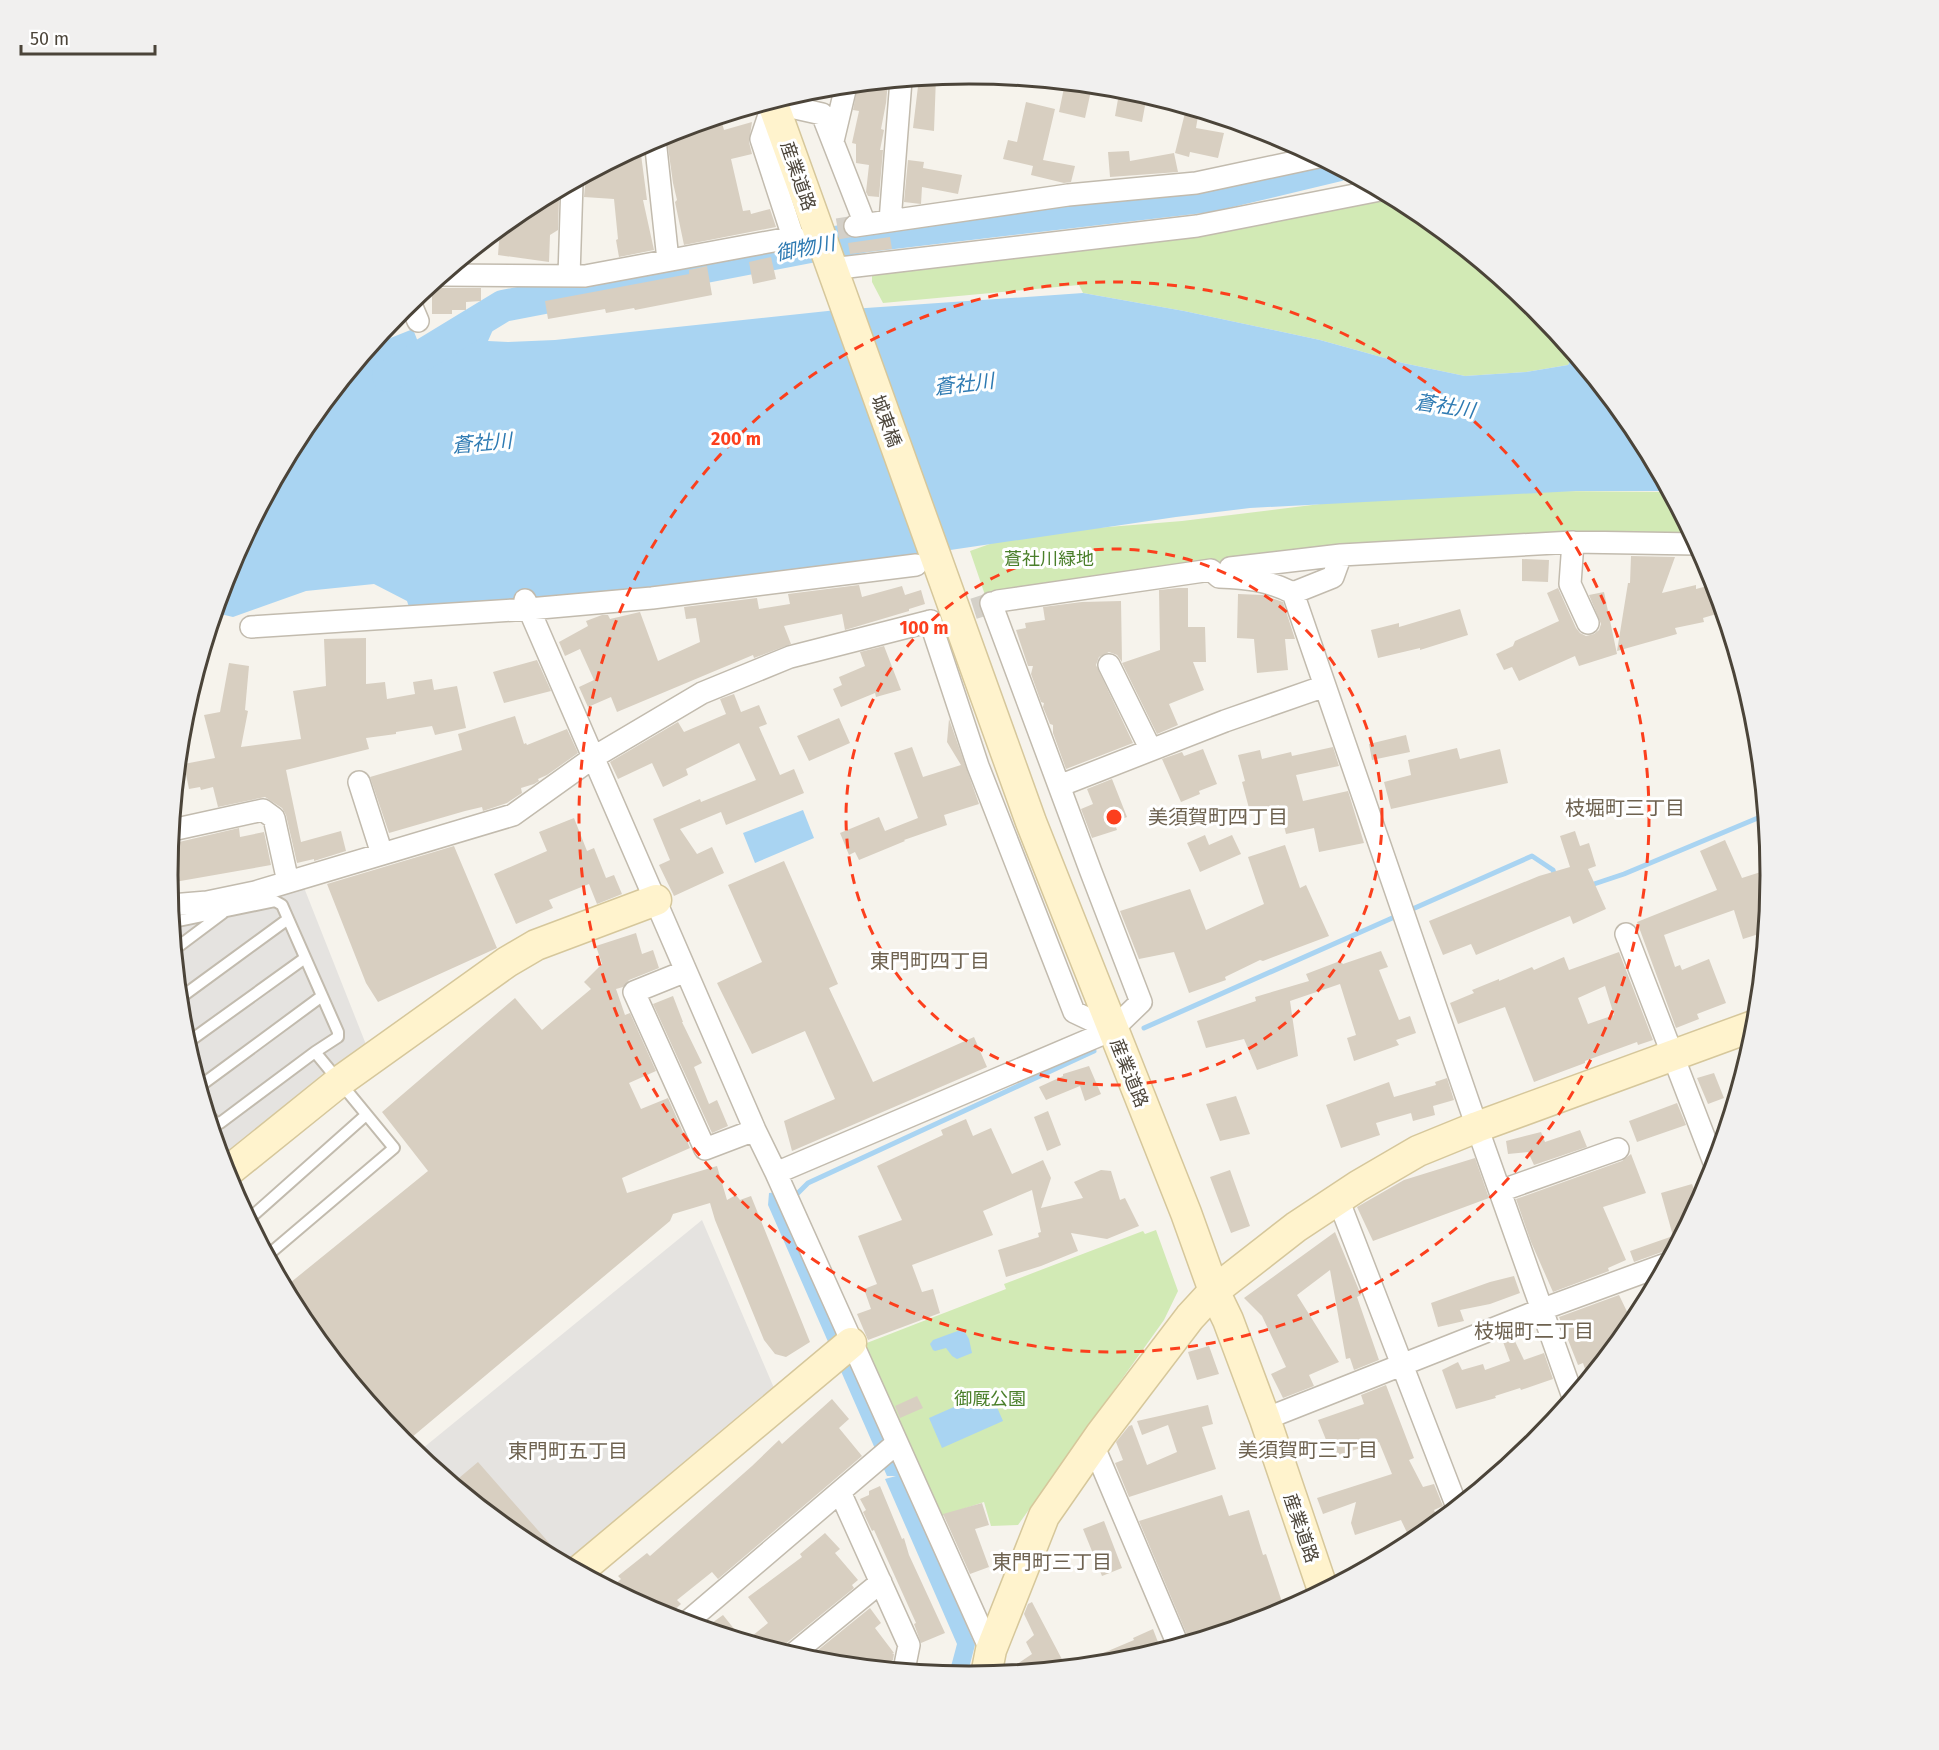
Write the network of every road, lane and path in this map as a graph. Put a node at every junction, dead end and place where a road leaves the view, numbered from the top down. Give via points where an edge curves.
1 (900, 88) edge
2 (844, 94) edge
3 (787, 106) edge
4 (774, 109) edge
5 (770, 110) edge
6 (833, 141) junction
7 (656, 149) edge
8 (1305, 160) edge
9 (572, 191) edge
10 (1369, 192) edge
11 (890, 221) junction
12 (668, 260) junction
13 (454, 275) edge
14 (569, 276) junction
15 (834, 277) junction
16 (1573, 542) junction
17 (1687, 544) edge
18 (1341, 555) junction
19 (926, 560) junction
20 (1211, 570) junction
21 (1293, 593) junction
22 (527, 605) junction
23 (1588, 623) dead end
24 (251, 627) dead end
25 (1109, 665) dead end
26 (1325, 686) junction
27 (1150, 750) junction
28 (594, 758) junction
29 (359, 782) dead end
30 (1059, 786) junction
31 (180, 828) edge
32 (382, 854) junction
33 (288, 882) junction
34 (656, 900) junction
35 (179, 904) edge
36 (226, 911) junction
37 (288, 919) junction
38 (180, 921) edge
39 (1626, 934) dead end
40 (182, 943) edge
41 (305, 958) junction
42 (686, 971) junction
43 (188, 992) edge
44 (322, 996) junction
45 (1745, 1029) edge
46 (1112, 1030) junction
47 (196, 1037) edge
48 (315, 1052) junction
49 (1674, 1055) junction
50 (206, 1082) edge
51 (339, 1082) junction
52 (366, 1115) junction
53 (218, 1123) edge
54 (1477, 1126) junction
55 (755, 1130) junction
56 (1618, 1149) dead end
57 (1710, 1152) edge
58 (234, 1166) edge
59 (776, 1173) junction
60 (1500, 1191) junction
61 (1338, 1199) junction
62 (255, 1214) edge
63 (274, 1250) edge
64 (1657, 1267) edge
65 (1214, 1291) junction
66 (1543, 1309) junction
67 (851, 1343) junction
68 (1402, 1364) junction
69 (1570, 1389) edge
70 (1265, 1419) junction
71 (897, 1443) junction
72 (1094, 1447) junction
73 (840, 1492) junction
74 (1454, 1501) edge
75 (585, 1566) edge
76 (881, 1582) junction
77 (1321, 1583) edge
78 (694, 1616) edge
79 (1175, 1639) edge
80 (801, 1648) edge
81 (905, 1663) edge
82 (992, 1666) edge

1 - 11 street
2 - 6 street
3 - 6 street via 822,114
4 - 15 street, 産業道路
5 - 12 street via 761,139 794,237
6 - 11 street via 860,225
7 - 12 street
8 - 11 street via 1196,183 1068,195
9 - 14 street
10 - 15 street via 1197,226
12 - 14 street
13 - 14 street
15 - 19 street, 城東橋
16 - 17 street
16 - 18 street
16 - 23 street via 1570,584
18 - 20 street
18 - 21 street via 1333,577
19 - 22 street via 652,598
19 - 46 street, 産業道路
20 - 21 street via 1218,577 1249,578
20 - 30 street via 994,602
21 - 26 street
22 - 24 street
22 - 28 street
25 - 27 street
26 - 27 street
26 - 54 street
27 - 30 street
28 - 32 street via 513,815
28 - 34 street
28 - 46 street via 702,693 790,657 931,621 978,766 1074,1012
29 - 32 street
30 - 46 street via 1141,1002
31 - 33 street via 263,810 274,818
32 - 33 street
33 - 35 street via 207,902
34 - 42 street
34 - 51 street via 536,945
36 - 37 lane via 275,901 282,905
36 - 38 lane
36 - 40 lane
37 - 41 lane
37 - 43 lane
39 - 49 street
41 - 44 lane
41 - 47 lane
42 - 55 street
42 - 55 street via 634,992 705,1149
44 - 48 lane via 338,1037
44 - 50 lane
45 - 49 street
46 - 59 street
46 - 65 street, 産業道路
48 - 51 lane
48 - 53 lane
49 - 54 street
49 - 57 street
51 - 52 lane
51 - 58 street
52 - 62 lane
52 - 63 lane via 394,1148
54 - 60 street
54 - 61 street via 1418,1151
55 - 59 street
56 - 60 street
59 - 67 street
60 - 66 street
61 - 65 street
61 - 68 street
64 - 66 street
65 - 70 street, 産業道路
65 - 72 street via 1190,1317
66 - 68 street
66 - 69 street
67 - 71 street
67 - 75 street
68 - 70 street
68 - 74 street
70 - 77 street, 産業道路
71 - 73 street
71 - 82 street
72 - 79 street
72 - 82 street via 1044,1516
73 - 76 street
73 - 78 street
76 - 80 street
76 - 81 street via 909,1645

